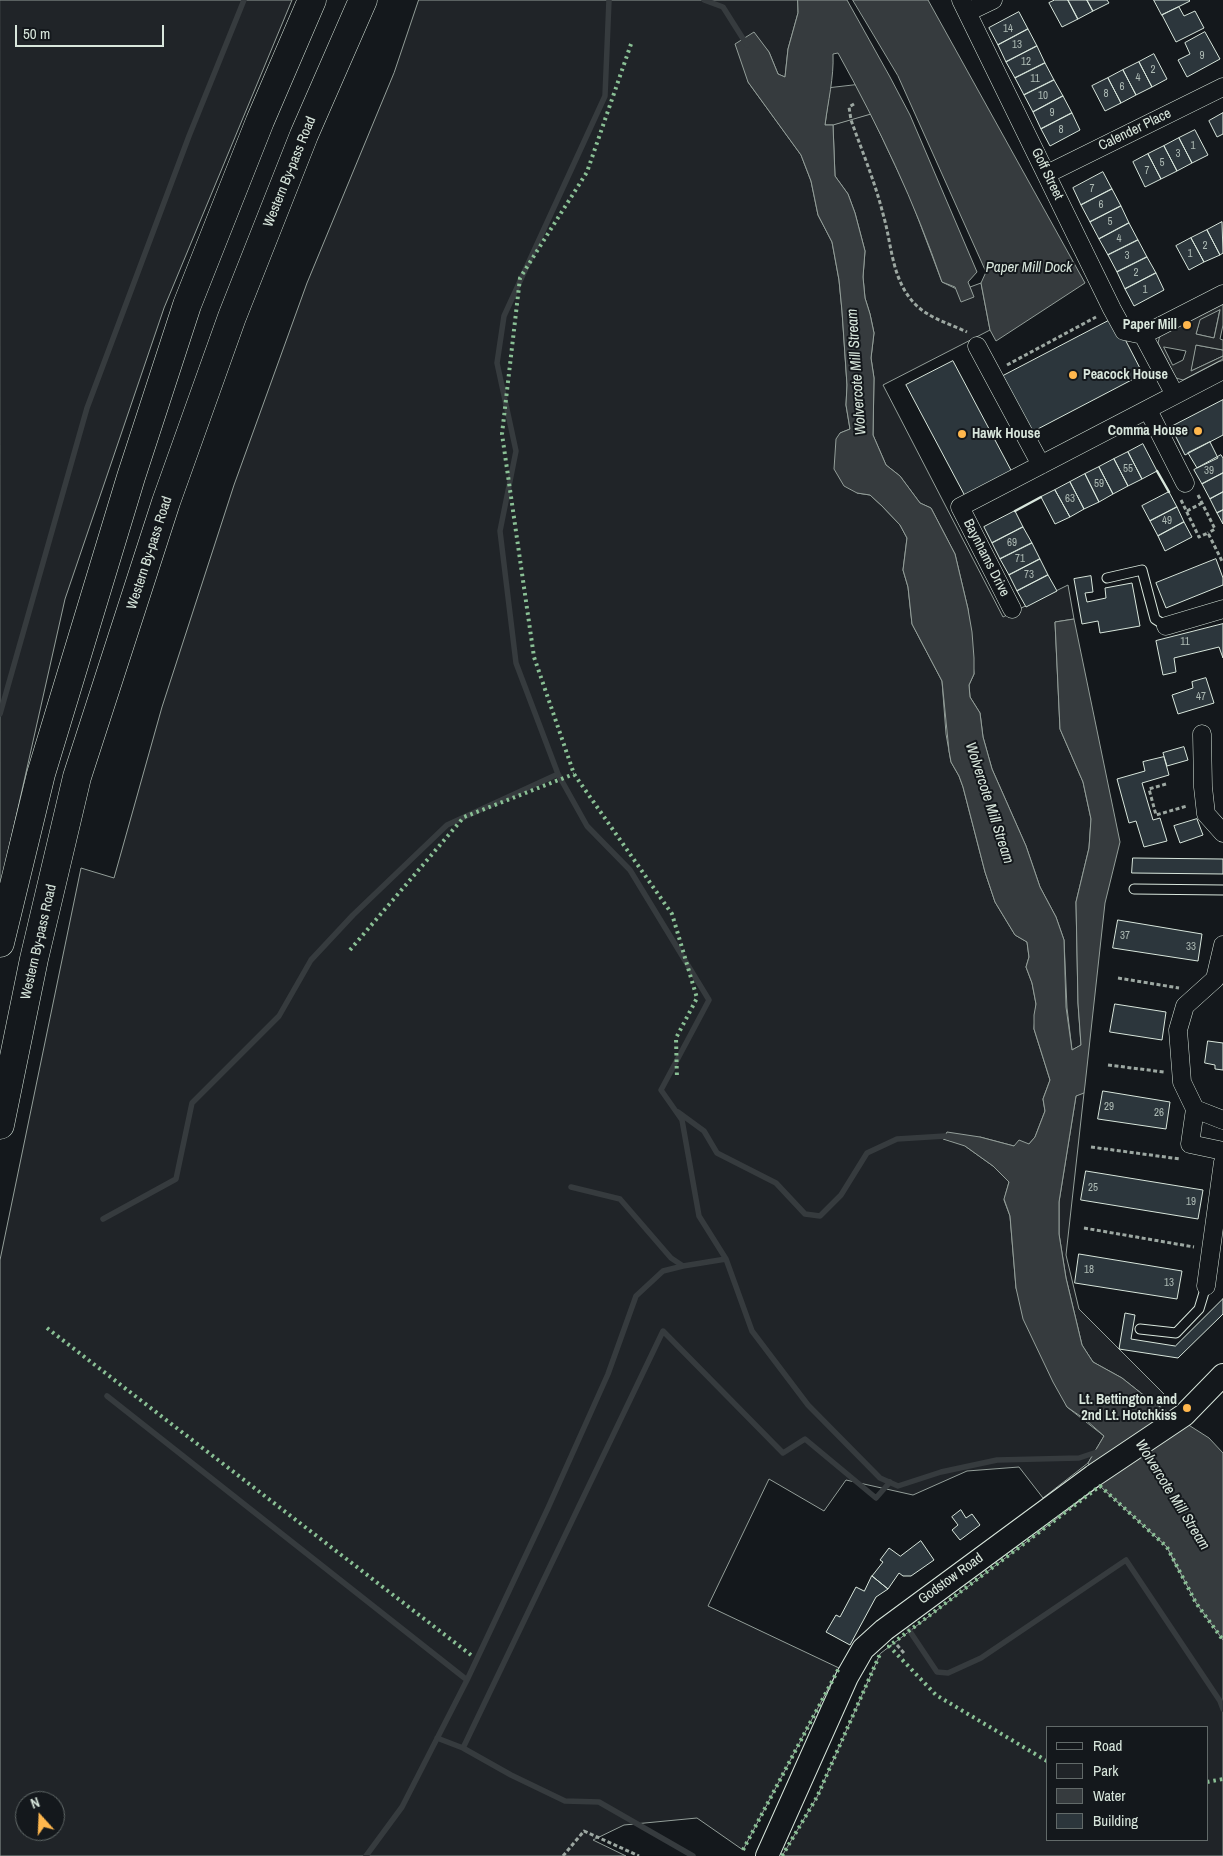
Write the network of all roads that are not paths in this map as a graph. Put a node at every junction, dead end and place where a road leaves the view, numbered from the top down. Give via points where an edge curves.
1 (312, 0) edge
2 (363, 0) edge
3 (993, 0) edge
4 (965, 6) edge
5 (1223, 87) edge
6 (1047, 174) junction
7 (1223, 294) edge
8 (1143, 334) junction
9 (977, 346) road end
10 (1223, 370) edge
11 (1176, 395) junction
12 (1148, 410) junction
13 (1040, 465) junction
14 (1185, 483) road end
15 (1107, 578) dead end
16 (1012, 609) dead end
17 (1223, 609) edge
18 (1166, 626) joint
19 (1202, 734) dead end
20 (1223, 833) edge
21 (1134, 889) dead end
22 (1223, 890) edge
23 (0, 943) edge
24 (1223, 945) edge
25 (1195, 1109) junction
26 (1223, 1120) edge
27 (0, 1125) edge
28 (1223, 1151) edge
29 (1223, 1162) edge
30 (1206, 1286) joint
31 (1140, 1330) dead end
32 (1223, 1375) edge
33 (767, 1856) edge

1 - 23 highway via 187,305 41,774
2 - 27 highway, Western By-pass Road via 304,135 232,316 166,502 83,758 34,959
3 - 4 street
4 - 6 street, Goff Street
5 - 6 street, Calender Place
6 - 8 street, Goff Street via 1124,331
7 - 8 street
8 - 11 street
9 - 13 street
10 - 11 street, Baynhams Drive
11 - 12 street, Baynhams Drive
12 - 13 street, Baynhams Drive
12 - 14 street
13 - 16 street, Baynhams Drive via 960,507
15 - 18 lane via 1142,570 1154,619
17 - 18 street
19 - 20 street via 1206,814
21 - 22 lane
24 - 25 street via 1215,979 1185,1006 1178,1030 1182,1082
25 - 26 street
25 - 28 street via 1190,1144
29 - 30 street
30 - 31 lane via 1199,1310 1176,1333
32 - 33 street, Godstow Road via 1184,1414 897,1619 863,1649 847,1677

